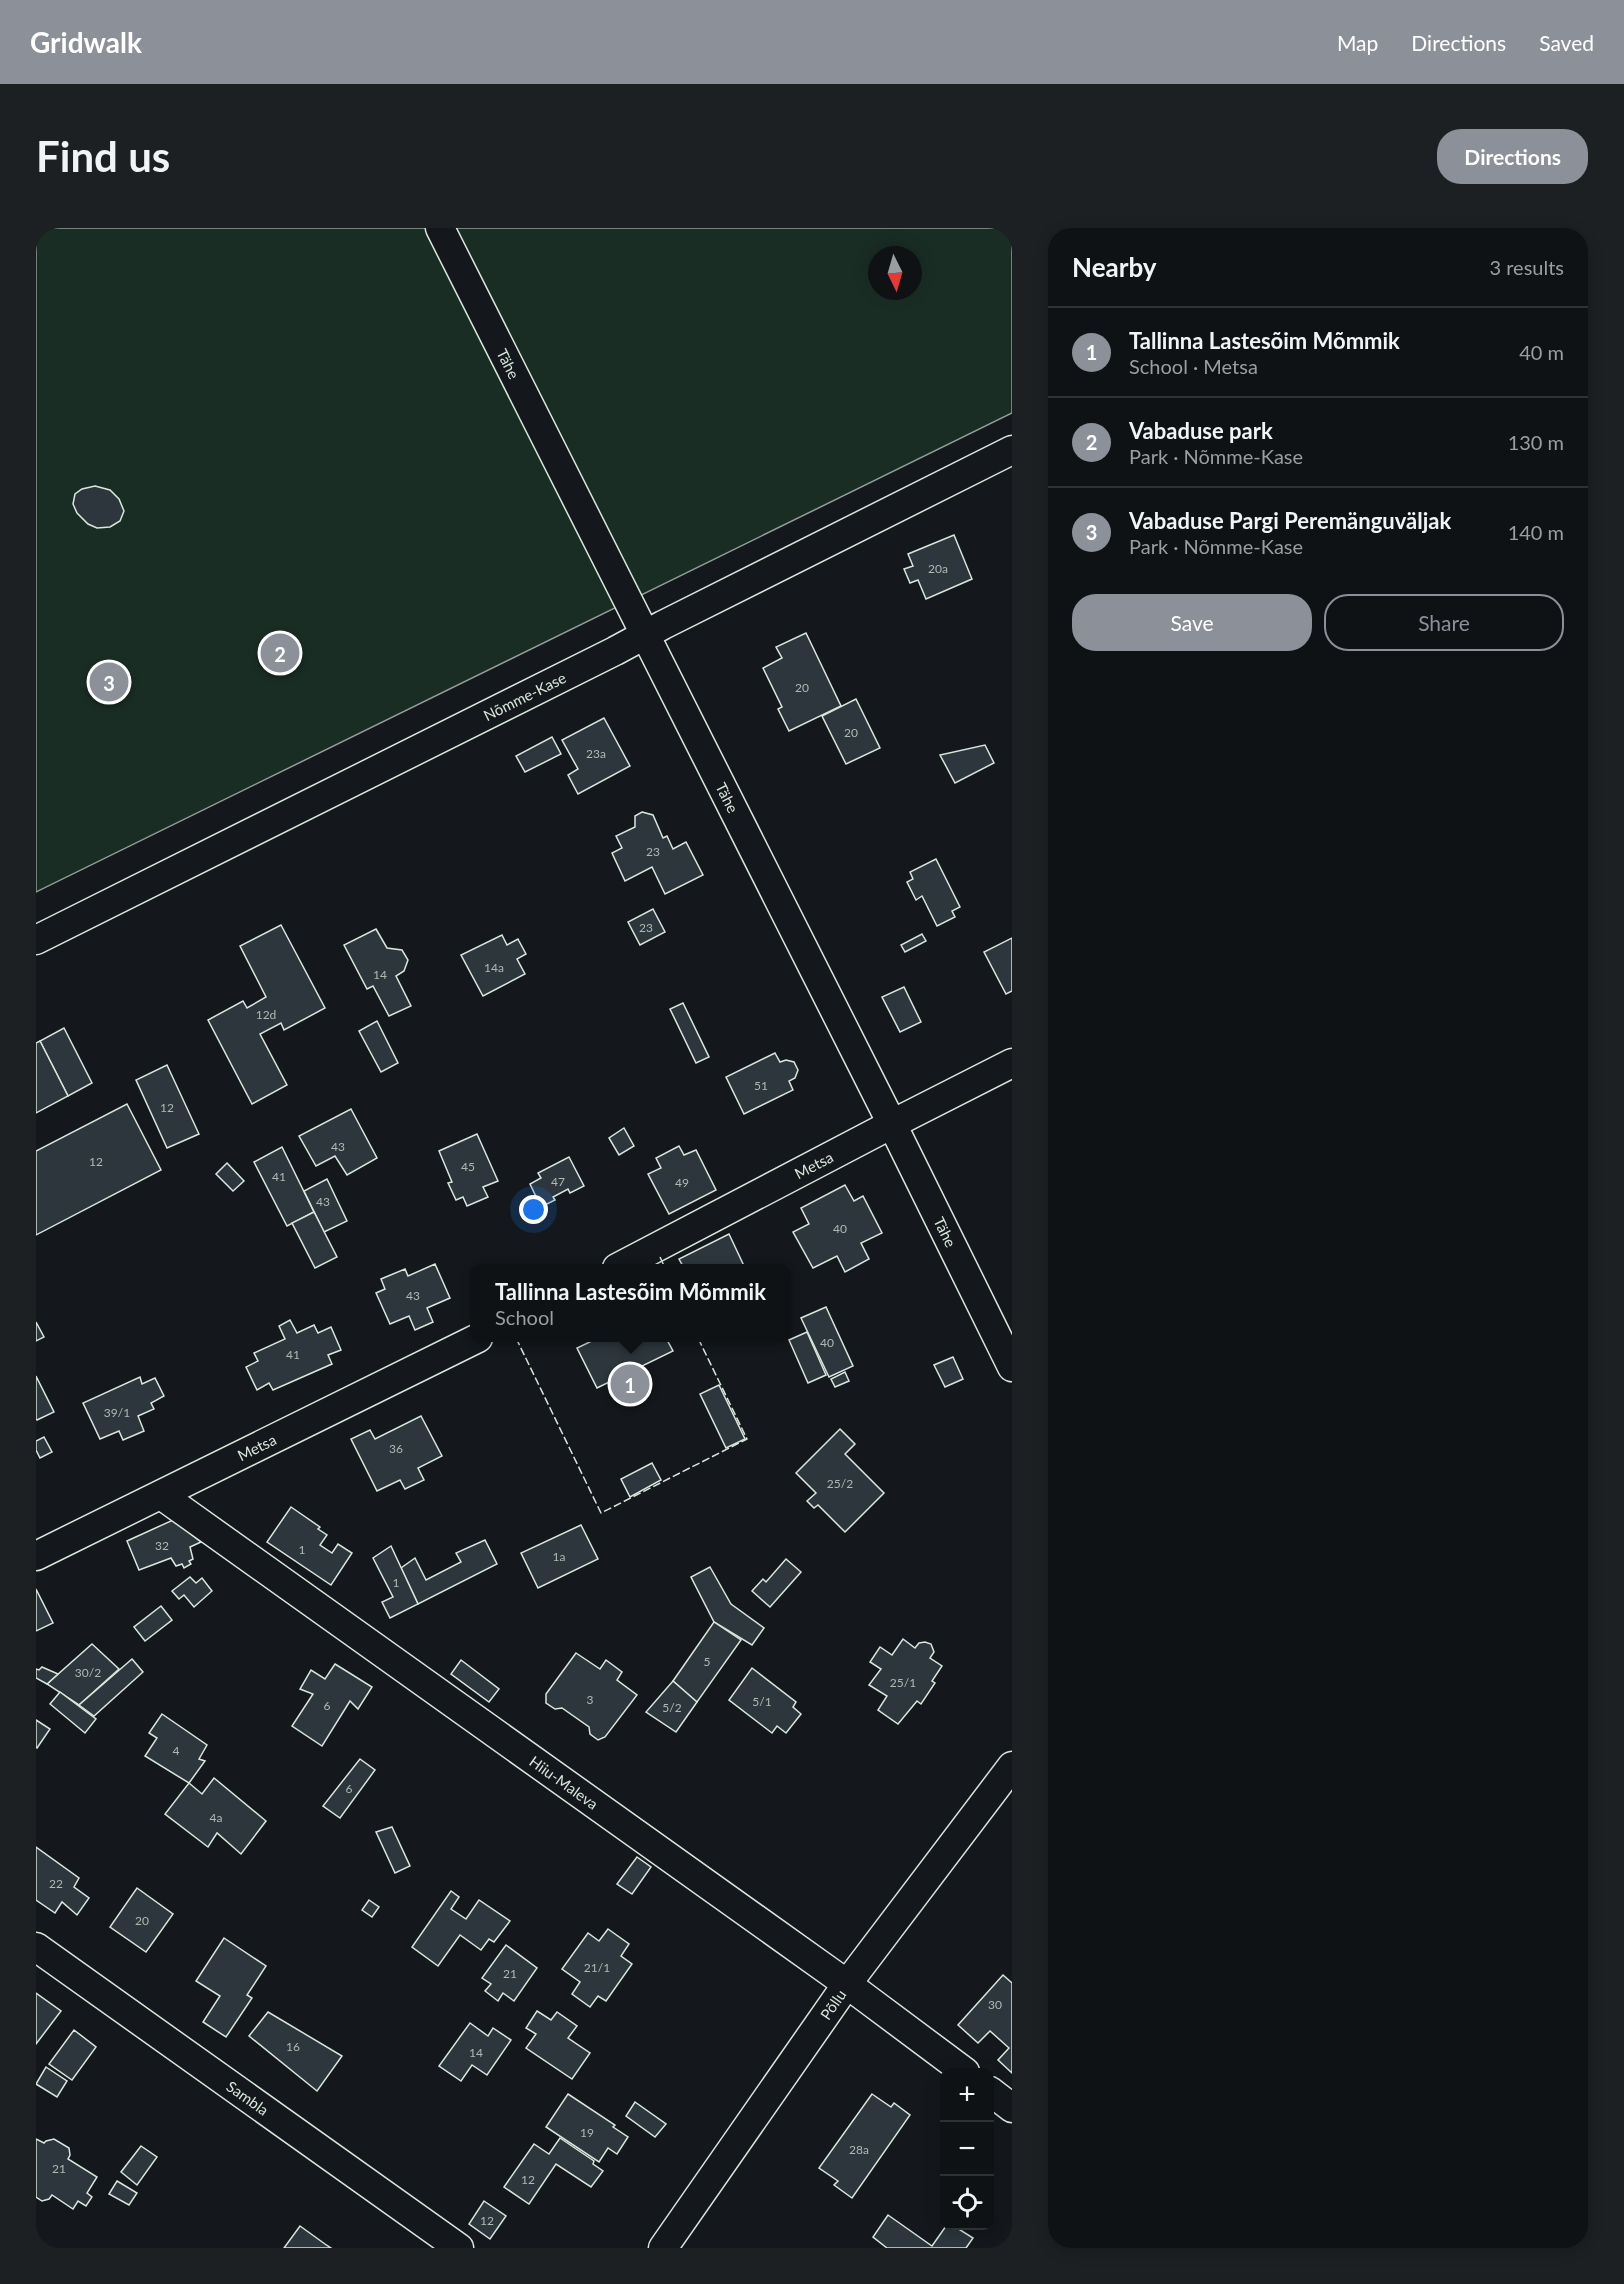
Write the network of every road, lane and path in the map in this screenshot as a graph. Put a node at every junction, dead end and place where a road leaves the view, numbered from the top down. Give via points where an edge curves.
1 (440, 228) edge
2 (1012, 450) edge
3 (645, 636) junction
4 (36, 940) edge
5 (1012, 1063) edge
6 (892, 1124) junction
7 (626, 1264) edge
8 (470, 1342) edge
9 (1012, 1367) edge
10 (161, 1495) junction
11 (36, 1556) edge
12 (1012, 1766) edge
13 (36, 1947) edge
14 (847, 1984) junction
15 (958, 2068) edge
16 (994, 2094) edge
17 (1012, 2108) edge
18 (459, 2248) edge
19 (663, 2248) edge

1 - 3 street, Tähe
2 - 3 street, Nõmme-Kase
3 - 4 street, Nõmme-Kase
3 - 6 street, Tähe
5 - 6 street, Metsa
6 - 7 street, Metsa
6 - 9 street, Tähe
8 - 10 street, Metsa
10 - 11 street, Metsa
10 - 14 street, Hiiu-Maleva
12 - 14 street, Põllu
13 - 18 street, Sambla
14 - 15 street, Hiiu-Maleva
14 - 19 street, Põllu
16 - 17 street

